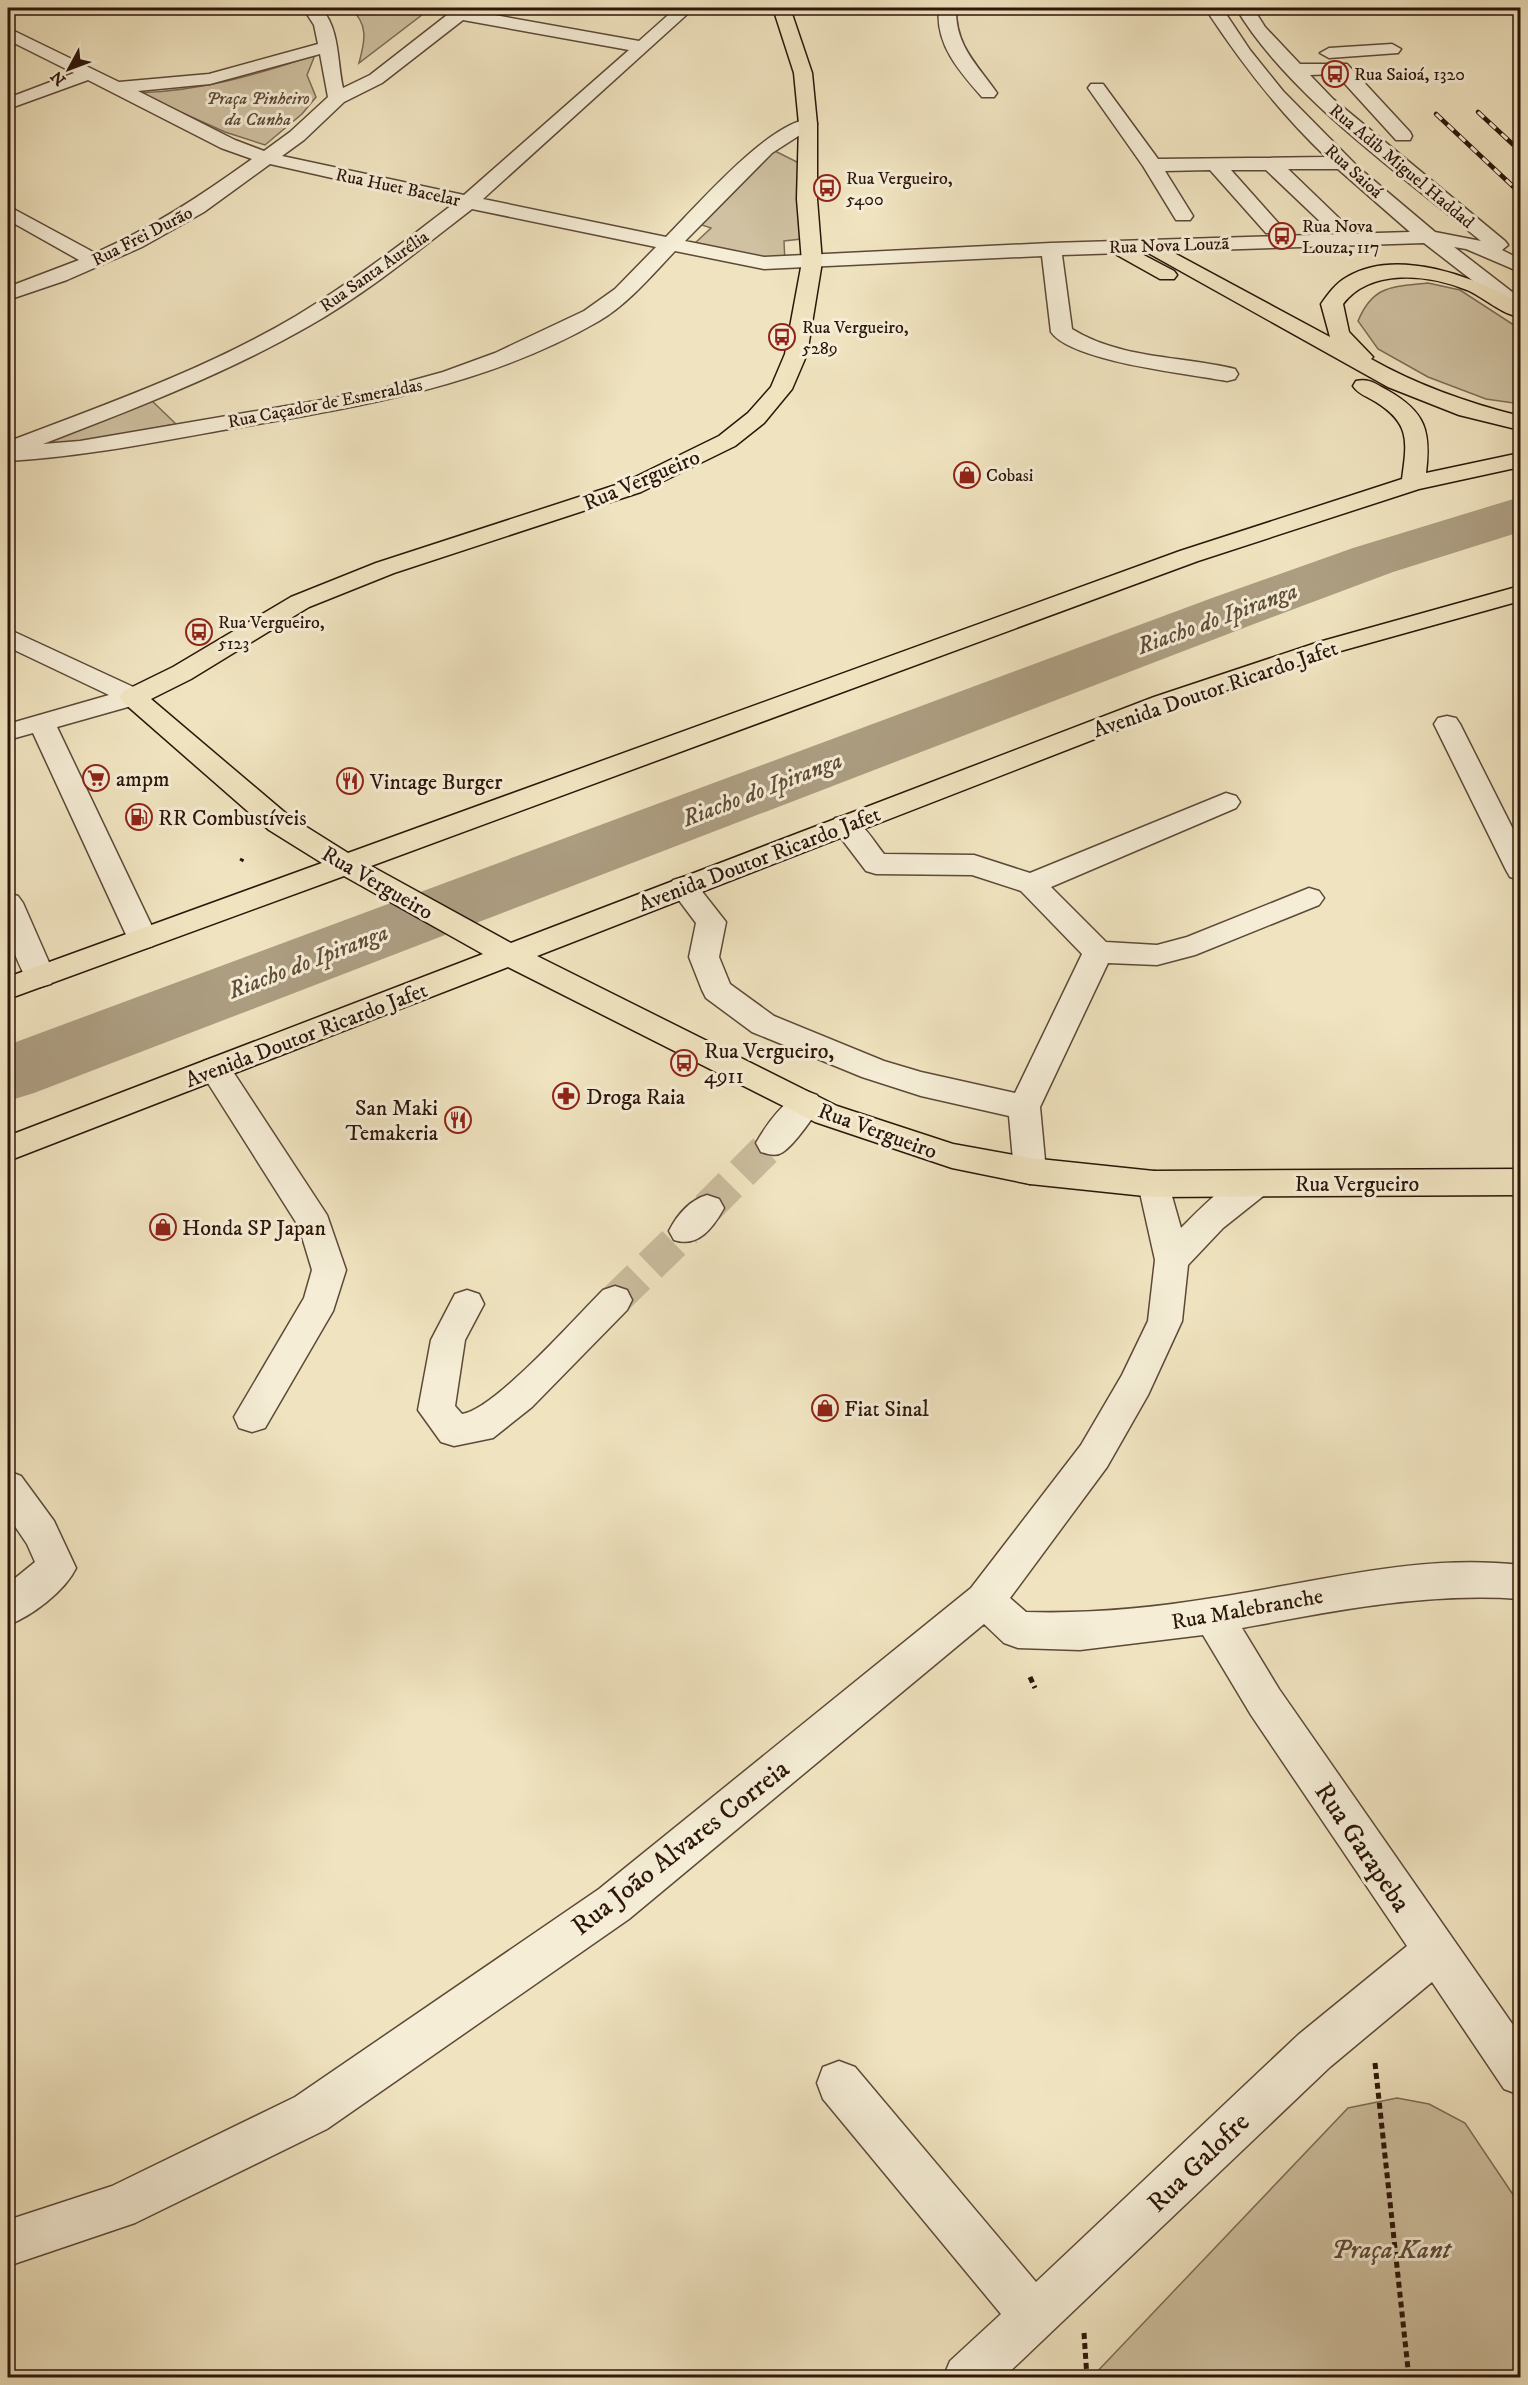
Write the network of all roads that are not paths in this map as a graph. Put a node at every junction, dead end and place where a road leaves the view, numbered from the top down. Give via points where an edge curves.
1 (312, 8) edge
2 (686, 8) edge
3 (781, 8) edge
4 (790, 8) edge
5 (947, 8) edge
6 (1214, 8) edge
7 (1245, 8) edge
8 (463, 11) edge
9 (8, 33) edge
10 (1322, 34) dead end
11 (327, 46) junction
12 (643, 46) junction
13 (1392, 49) dead end
14 (1329, 53) junction
15 (1341, 68) junction
16 (1296, 70) junction
17 (90, 74) junction
18 (112, 88) junction
19 (1097, 88) dead end
20 (988, 93) dead end
21 (338, 98) junction
22 (8, 104) edge
23 (808, 124) junction
24 (1403, 136) dead end
25 (267, 158) junction
26 (1345, 163) junction
27 (1152, 165) junction
28 (1272, 165) junction
29 (1217, 166) junction
30 (468, 202) junction
31 (8, 212) edge
32 (1183, 216) dead end
33 (1335, 225) dead end
34 (1273, 229) dead end
35 (1428, 237) junction
36 (672, 244) junction
37 (1117, 246) junction
38 (1150, 246) junction
39 (1052, 249) junction
40 (95, 261) junction
41 (812, 262) junction
42 (1521, 264) edge
43 (8, 294) edge
44 (1521, 310) edge
45 (1376, 371) junction
46 (1227, 374) dead end
47 (157, 392) junction
48 (1521, 423) edge
49 (194, 428) junction
50 (8, 453) edge
51 (1521, 460) edge
52 (1413, 483) junction
53 (1521, 593) edge
54 (8, 637) edge
55 (133, 697) junction
56 (42, 723) junction
57 (1447, 724) dead end
58 (8, 732) edge
59 (1226, 802) dead end
60 (845, 825) junction
61 (345, 864) junction
62 (1521, 870) edge
63 (1030, 884) junction
64 (683, 887) junction
65 (1309, 898) dead end
66 (8, 903) edge
67 (143, 939) junction
68 (1098, 952) junction
69 (509, 955) junction
70 (40, 976) junction
71 (8, 988) edge
72 (215, 1069) junction
73 (806, 1103) junction
74 (1024, 1107) junction
75 (772, 1143) tunnel mouth
76 (8, 1149) edge
77 (1030, 1171) junction
78 (1521, 1182) edge
79 (1154, 1184) junction
80 (1255, 1184) junction
81 (1172, 1260) junction
82 (615, 1300) tunnel mouth
83 (467, 1304) dead end
84 (252, 1417) dead end
85 (8, 1487) edge
86 (1521, 1582) edge
87 (985, 1600) junction
88 (8, 1607) edge
89 (1213, 1616) junction
90 (1435, 1952) junction
91 (1521, 2073) edge
92 (839, 2083) dead end
93 (8, 2243) edge
94 (1034, 2317) junction
95 (967, 2378) edge

1 - 11 street via 324,26
2 - 12 street, Rua Santa Aurélia
3 - 4 street
3 - 23 main road, Rua Vergueiro via 803,73
5 - 20 street via 945,22 950,41 963,64
6 - 26 street, Rua Saioá via 1268,84
7 - 16 street, Rua Adib Miguel Haddad via 1258,30
8 - 12 street
8 - 21 street via 376,80
9 - 17 street, Rua Huet Bacelar
10 - 14 street
11 - 18 street via 210,79
11 - 21 street
12 - 30 street, Rua Santa Aurélia
13 - 14 street
14 - 15 street
15 - 16 street
15 - 24 street
16 - 42 street, Rua Adib Miguel Haddad via 1328,103
17 - 18 street, Rua Huet Bacelar
17 - 22 street
18 - 25 street, Rua Huet Bacelar via 228,144
19 - 27 street
21 - 25 street via 321,117
23 - 36 street, Rua Caçador de Esmeraldas via 788,132 765,149
23 - 41 main road, Rua Vergueiro
25 - 30 street, Rua Huet Bacelar
25 - 40 street, Rua Frei Durão via 198,208
26 - 28 street
26 - 35 street, Rua Saioá
27 - 29 street
27 - 32 street
28 - 29 street
28 - 33 street
29 - 34 street
30 - 36 street, Rua Huet Bacelar
30 - 47 street, Rua Santa Aurélia via 382,268 302,321
31 - 40 street
35 - 38 street, Rua Nova Louzã
35 - 42 street, Rua Nova Louzã via 1471,244
35 - 44 street, Rua Saioá
36 - 41 street, Rua Huet Bacelar via 764,263
36 - 49 street, Rua Caçador de Esmeraldas via 592,316 503,358 451,377 375,397
37 - 38 street, Rua Nova Louzã
37 - 39 street, Rua Nova Louzã
37 - 52 main road via 1396,405 1418,433
38 - 45 main road
39 - 41 street, Rua Nova Louzã
39 - 46 street via 1062,332 1070,339 1095,349
40 - 43 street, Rua Frei Durão
41 - 55 main road, Rua Vergueiro via 796,354 781,389 756,418 727,441 633,487 395,565 300,602 182,673
44 - 45 main road via 1474,286 1446,277 1411,272 1359,279 1332,304 1339,334
45 - 48 main road via 1441,401
47 - 49 street
47 - 50 street, Rua Santa Aurélia
49 - 50 street, Rua Caçador de Esmeraldas via 80,448
51 - 52 main road
52 - 61 main road via 1189,556
53 - 60 main road, Avenida Doutor Ricardo Jafet via 1328,647 1163,703
54 - 55 street
55 - 56 street
55 - 61 main road, Rua Vergueiro via 279,823
56 - 58 street
56 - 67 street
57 - 62 street
59 - 63 street
60 - 63 street via 876,864 974,865
60 - 64 main road, Avenida Doutor Ricardo Jafet
61 - 67 main road
61 - 69 main road, Rua Vergueiro
63 - 68 street
64 - 69 main road, Avenida Doutor Ricardo Jafet
64 - 74 street via 711,922 704,957 717,990 763,1024 873,1069
65 - 68 street via 1195,945 1157,955
66 - 70 street
67 - 70 main road
68 - 74 street
69 - 72 main road, Avenida Doutor Ricardo Jafet
69 - 73 main road, Rua Vergueiro
70 - 71 main road
72 - 76 main road, Avenida Doutor Ricardo Jafet
72 - 84 street via 315,1224 329,1270 321,1301
73 - 75 street
73 - 77 main road, Rua Vergueiro via 826,1114 952,1156
74 - 77 street
77 - 79 main road, Rua Vergueiro
78 - 80 main road, Rua Vergueiro
79 - 80 main road, Rua Vergueiro
79 - 81 street, Rua João Alvares Correia
80 - 81 street via 1211,1219
81 - 87 street, Rua João Alvares Correia via 1165,1322 1135,1384 1094,1456
82 - 83 street via 519,1396 480,1426 454,1431 436,1410 448,1340
85 - 88 street via 41,1533 57,1568
86 - 89 street, Rua Malebranche via 1483,1579 1350,1590
87 - 89 street, Rua Malebranche via 1018,1630 1080,1632
87 - 93 street, Rua João Alvares Correia via 614,1904 311,2113 119,2207
89 - 90 street, Rua Garapeba via 1265,1702
90 - 91 street, Rua Garapeba
90 - 94 street, Rua Galofre via 1314,2051
92 - 94 street
94 - 95 street, Rua Galofre

